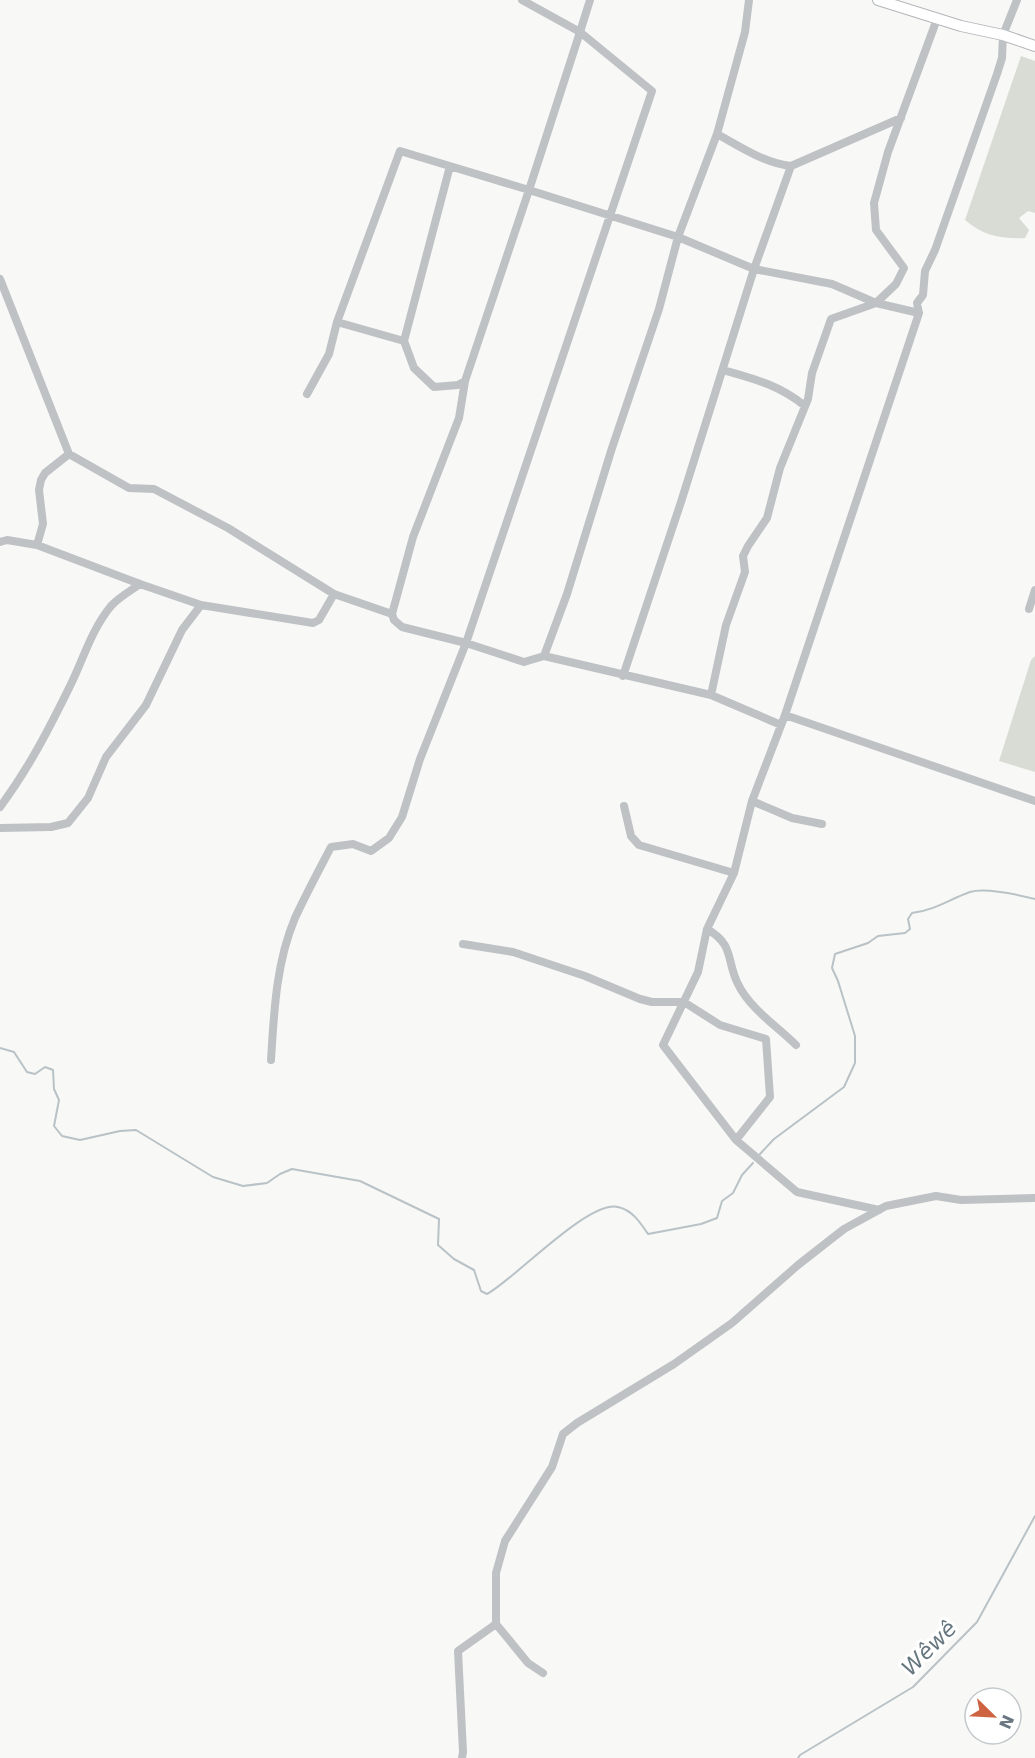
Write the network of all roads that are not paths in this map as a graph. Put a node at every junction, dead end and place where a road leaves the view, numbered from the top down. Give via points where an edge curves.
1 (522, 0) edge
2 (590, 0) edge
3 (749, 0) edge
4 (878, 0) edge
5 (1017, 0) edge
6 (937, 19) junction
7 (580, 32) junction
8 (1003, 35) junction
9 (1035, 46) edge
10 (901, 118) junction
11 (717, 134) junction
12 (450, 166) junction
13 (791, 166) junction
14 (530, 190) junction
15 (611, 215) junction
16 (678, 237) junction
17 (754, 269) junction
18 (0, 279) edge
19 (876, 303) junction
20 (919, 313) junction
21 (337, 322) junction
22 (404, 341) junction
23 (723, 370) junction
24 (465, 381) junction
25 (308, 394) dead end
26 (805, 406) junction
27 (69, 454) junction
28 (0, 542) edge
29 (37, 545) junction
30 (140, 584) junction
31 (1035, 590) edge
32 (334, 594) junction
33 (201, 605) junction
34 (1029, 609) dead end
35 (392, 614) junction
36 (466, 643) junction
37 (544, 656) junction
38 (622, 676) junction
39 (711, 695) junction
40 (784, 715) junction
41 (781, 725) junction
42 (752, 801) junction
43 (1035, 801) edge
44 (624, 806) dead end
45 (0, 807) edge
46 (822, 824) dead end
47 (0, 828) edge
48 (734, 873) junction
49 (707, 929) junction
50 (464, 944) dead end
51 (684, 1002) junction
52 (796, 1045) dead end
53 (271, 1060) dead end
54 (736, 1140) junction
55 (1035, 1198) edge
56 (879, 1210) junction
57 (496, 1624) junction
58 (543, 1673) dead end
59 (462, 1758) edge

1 - 7 street
2 - 7 street
3 - 11 street via 745,32
4 - 6 main road
5 - 8 street
6 - 8 main road
6 - 10 street
7 - 14 street
7 - 15 street via 652,91
8 - 9 main road
8 - 20 street via 997,74 925,271 923,295 917,303
10 - 13 street
10 - 19 street via 874,203 876,230 904,268 896,284
11 - 13 street via 753,153
11 - 16 street
12 - 14 street
12 - 21 street via 400,151
12 - 22 street
13 - 17 street
14 - 15 street
14 - 24 street
15 - 16 street
15 - 36 street
16 - 17 street
16 - 37 street via 659,309
17 - 19 street via 832,284
17 - 23 street
18 - 27 street
19 - 20 street
19 - 26 street via 831,319
20 - 40 street
21 - 22 street
21 - 25 street via 329,354
22 - 24 street via 414,368 434,387
23 - 26 street via 768,382
23 - 38 street
24 - 35 street via 459,418 413,537
26 - 39 street via 780,468 767,518 743,556 745,572 726,625
27 - 29 street via 41,480 43,524
27 - 32 street via 129,488 154,489 228,528
28 - 29 street
29 - 30 street
30 - 33 street
30 - 45 street via 113,604 98,624 37,751
31 - 34 street
32 - 33 street via 319,620 313,623
32 - 35 street
33 - 47 street via 182,630 146,705 106,757 88,798 68,823
35 - 36 street via 402,627
36 - 37 street via 524,662
36 - 53 street via 420,759 402,817 389,838 371,851 353,844 331,847 294,920 277,981
37 - 38 street
38 - 39 street
39 - 41 street
40 - 41 street
40 - 43 street
41 - 42 street
42 - 46 street via 792,818
42 - 48 street
44 - 48 street via 631,836 639,844
48 - 49 street
49 - 51 street via 698,972
49 - 52 street via 726,944 738,984 754,1006
50 - 51 street via 513,952 640,999
51 - 54 street via 663,1045
51 - 54 street via 720,1025 766,1039 770,1097
54 - 56 street via 797,1192
55 - 56 street via 961,1200 936,1196
56 - 57 street via 844,1229 732,1323 563,1434 552,1467 505,1541 496,1572
57 - 58 street via 528,1663
57 - 59 street via 458,1651

